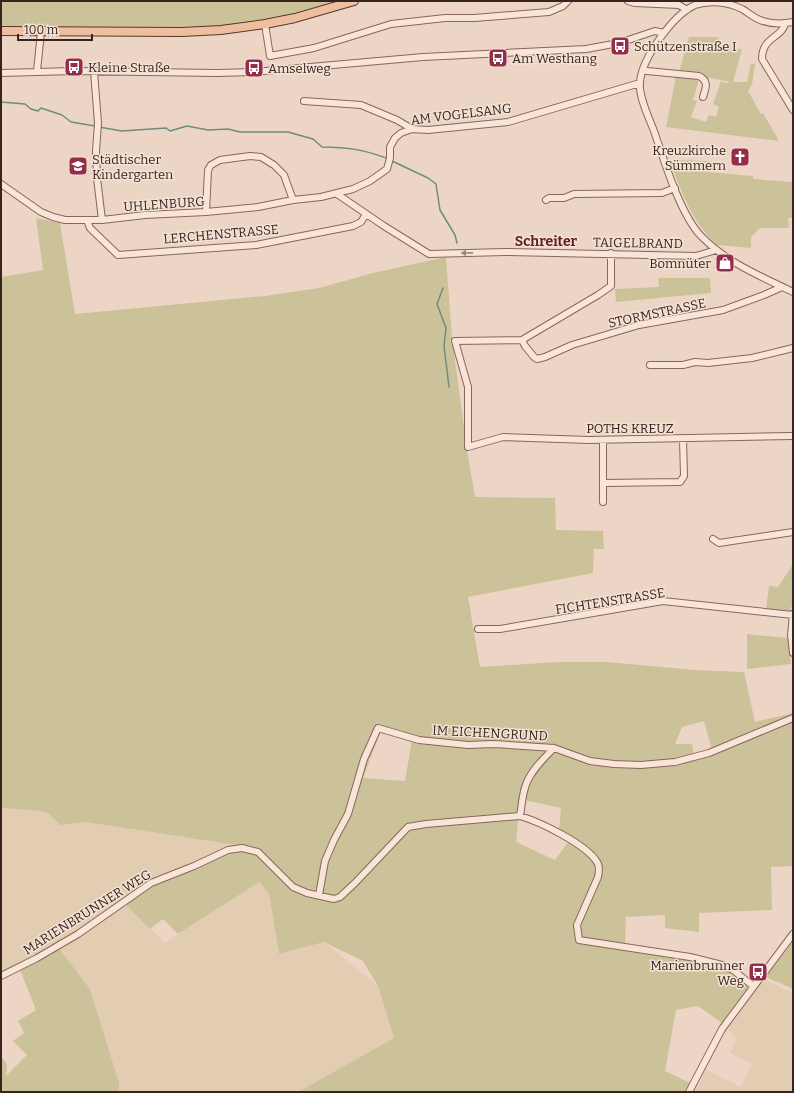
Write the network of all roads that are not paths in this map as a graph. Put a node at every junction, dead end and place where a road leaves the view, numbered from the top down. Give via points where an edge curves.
1 (354, 1) edge
2 (568, 1) edge
3 (628, 1) edge
4 (687, 10) junction
5 (793, 22) edge
6 (785, 23) junction
7 (265, 24) junction
8 (1, 32) edge
9 (41, 32) junction
10 (664, 33) junction
11 (643, 69) junction
12 (37, 71) junction
13 (94, 71) junction
14 (1, 73) edge
15 (640, 83) junction
16 (703, 97) dead end
17 (304, 102) dead end
18 (793, 110) edge
19 (412, 129) junction
20 (1, 184) edge
21 (675, 188) junction
22 (337, 194) junction
23 (293, 200) junction
24 (546, 200) dead end
25 (206, 212) junction
26 (366, 214) junction
27 (87, 220) junction
28 (102, 220) junction
29 (716, 250) junction
30 (611, 253) junction
31 (782, 287) junction
32 (793, 292) edge
33 (522, 340) junction
34 (793, 348) edge
35 (650, 365) dead end
36 (793, 436) edge
37 (683, 439) junction
38 (603, 440) junction
39 (603, 483) junction
40 (603, 502) dead end
41 (793, 532) edge
42 (713, 539) dead end
43 (793, 615) edge
44 (478, 629) dead end
45 (793, 653) edge
46 (793, 718) edge
47 (554, 748) junction
48 (520, 816) junction
49 (319, 895) junction
50 (793, 934) edge
51 (1, 976) edge
52 (754, 986) junction
53 (689, 1092) edge

1 - 7 main road
2 - 7 street via 549,12 391,24 314,48 270,56
3 - 4 street via 679,5
4 - 6 street via 704,3 717,2 729,4 762,21
4 - 10 street
5 - 6 street
6 - 18 street via 782,32 766,44 762,59
7 - 9 main road via 182,32
8 - 9 main road
9 - 12 street
10 - 11 street
10 - 13 street via 656,31 619,43 586,49 423,57 253,72
11 - 15 street
11 - 16 street via 704,78 706,85
12 - 13 street
12 - 14 street
13 - 28 street via 98,124 96,151
15 - 19 street, AM VOGELSANG via 508,122 428,130
15 - 21 street via 648,115
17 - 19 street via 361,104
19 - 22 street, AM VOGELSANG via 395,138 390,147 387,169 370,181
20 - 27 street, UHLENBURG via 53,218
21 - 24 street via 662,193 574,194
21 - 29 street via 694,228
22 - 23 street, UHLENBURG
22 - 26 street, TAIGELBRAND
23 - 25 street, UHLENBURG via 258,207
23 - 25 street via 284,175 274,164 262,157 220,160 208,170
25 - 28 street, UHLENBURG
26 - 27 street, LERCHENSTRASSE via 361,222 353,226 256,245 118,255 90,228
30 -> 26 street, TAIGELBRAND via 428,254
27 - 28 street, UHLENBURG
29 - 30 street, TAIGELBRAND via 696,256
29 - 31 street via 736,264
30 - 33 street via 611,286
31 - 32 street
31 - 33 street, STORMSTRASSE via 723,310 639,325 572,345 537,359
33 - 38 street, POTHS KREUZ via 455,341 468,387 468,447 503,437
34 - 35 street via 752,358 682,365
36 - 37 street, POTHS KREUZ
37 - 38 street, POTHS KREUZ
37 - 39 street via 684,476 680,482
38 - 39 street
39 - 40 street
41 - 42 street via 719,543
43 - 44 street, FICHTENSTRASSE via 663,601 500,629
43 - 45 street
46 - 47 street, IM EICHENGRUND via 709,752 675,762 614,764 590,761
47 - 48 street via 527,781
47 - 49 street, IM EICHENGRUND via 425,741 378,728 364,759 348,814 325,861
48 - 49 street, MARIENBRUNNER WEG via 408,827 340,897 334,899
48 - 52 street, MARIENBRUNNER WEG via 570,839 597,862 598,877 577,925 579,940 690,957 722,965 742,975
49 - 51 street, MARIENBRUNNER WEG via 293,887 258,852 242,848 228,850 151,883 78,934
50 - 52 street
52 - 53 street via 722,1030

